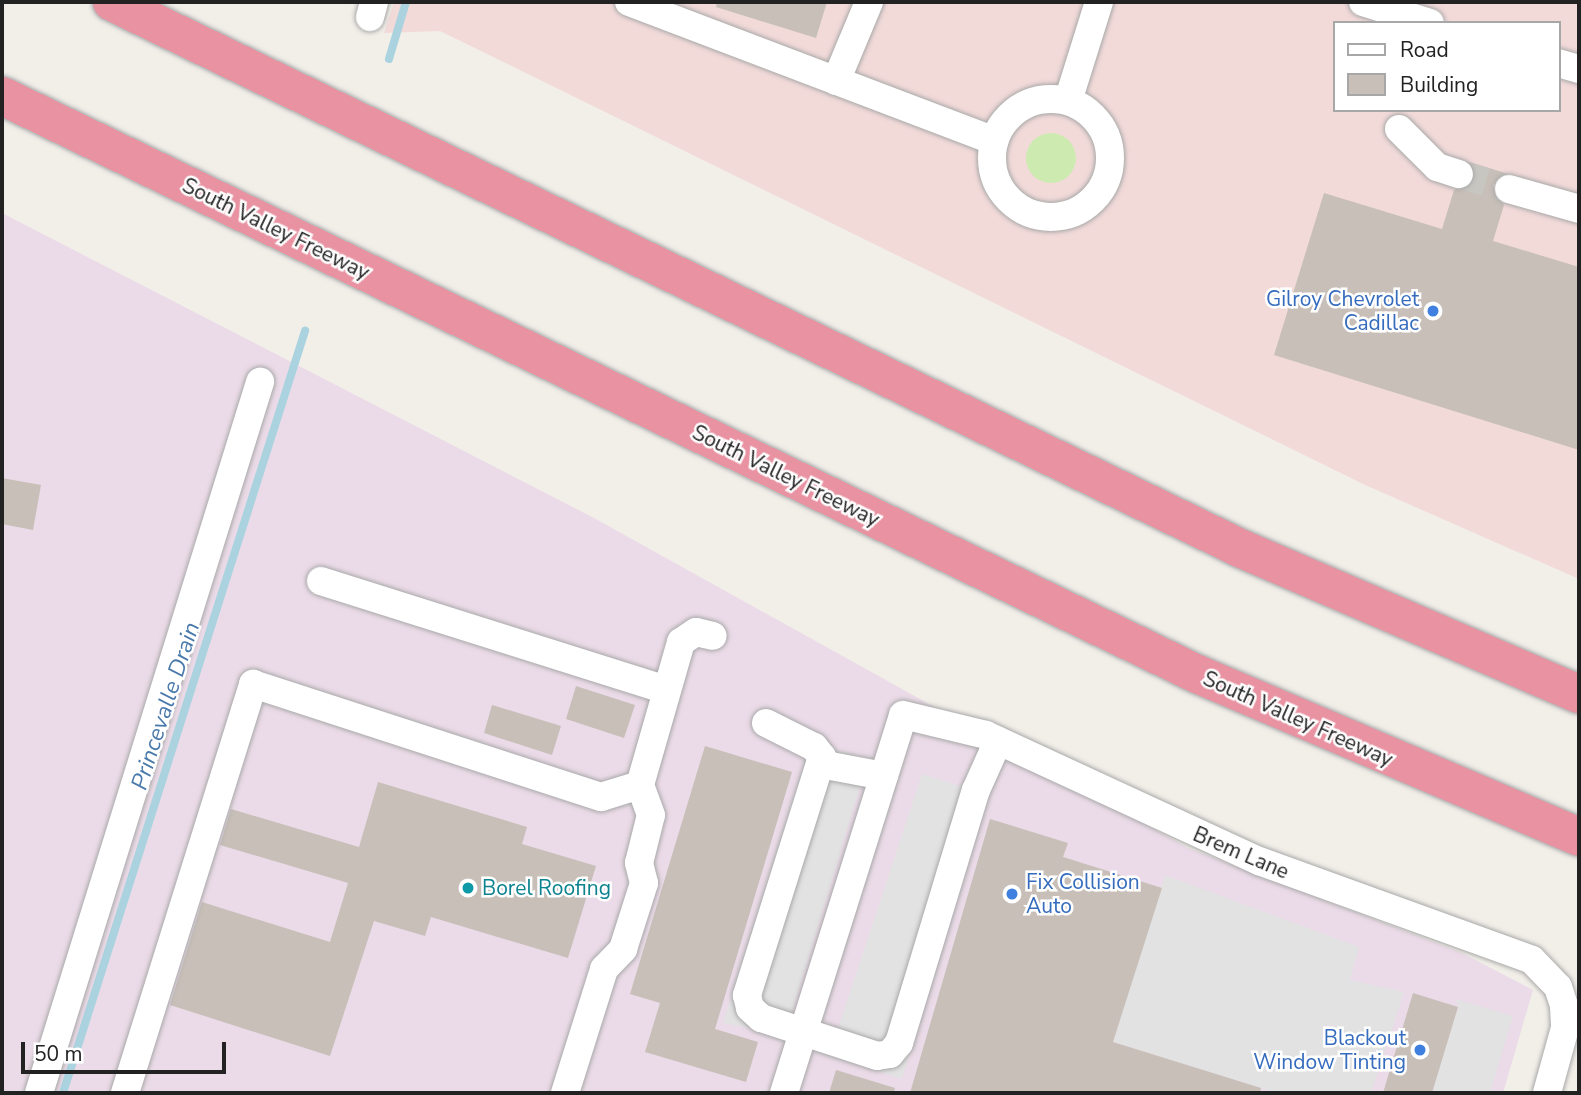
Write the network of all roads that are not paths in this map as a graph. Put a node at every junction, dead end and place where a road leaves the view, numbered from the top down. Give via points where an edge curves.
1 (112, 2) edge
2 (629, 2) edge
3 (869, 2) edge
4 (1098, 2) edge
5 (1363, 2) edge
6 (1424, 21) edge
7 (1560, 64) edge
8 (1579, 69) edge
9 (836, 81) junction
10 (2, 96) edge
11 (1068, 101) junction
12 (1399, 129) dead end
13 (994, 141) junction
14 (1459, 174) tunnel mouth
15 (1509, 189) tunnel mouth
16 (1579, 209) edge
17 (260, 382) dead end
18 (321, 581) dead end
19 (713, 636) dead end
20 (1460, 645) junction
21 (1579, 679) edge
22 (667, 690) junction
23 (1579, 694) edge
24 (766, 723) dead end
25 (999, 741) junction
26 (820, 764) junction
27 (884, 776) junction
28 (640, 785) junction
29 (1579, 836) edge
30 (1571, 1007) edge
31 (804, 1032) junction
32 (39, 1093) edge
33 (125, 1093) edge
34 (565, 1093) edge
35 (785, 1093) edge
36 (1547, 1093) edge

1 - 20 highway via 1242,549
2 - 9 street
3 - 9 street
4 - 11 street
5 - 6 street
7 - 8 street
9 - 13 street
10 - 29 highway, South Valley Freeway via 1100,628 1305,723
11 - 13 street via 1025,105 1005,120
11 - 13 street via 1098,121 1110,153 1103,186 1077,211 1045,217 1018,208 994,174
12 - 14 street via 1437,167
15 - 16 street
17 - 32 street
18 - 22 street
19 - 22 street via 696,632 681,642
20 - 21 highway
20 - 23 highway
22 - 28 street
24 - 26 street via 814,747
25 - 27 street, Brem Lane via 932,718 903,715
25 - 30 street, Brem Lane via 1259,861 1532,960
25 - 31 street via 975,790 899,1043 890,1054 877,1056
26 - 27 street
26 - 31 street via 747,995 750,1008 761,1018
27 - 31 street
28 - 33 street via 601,797 253,684
28 - 34 street via 651,815 639,863 644,883 623,949 604,968
30 - 36 street
31 - 35 street

